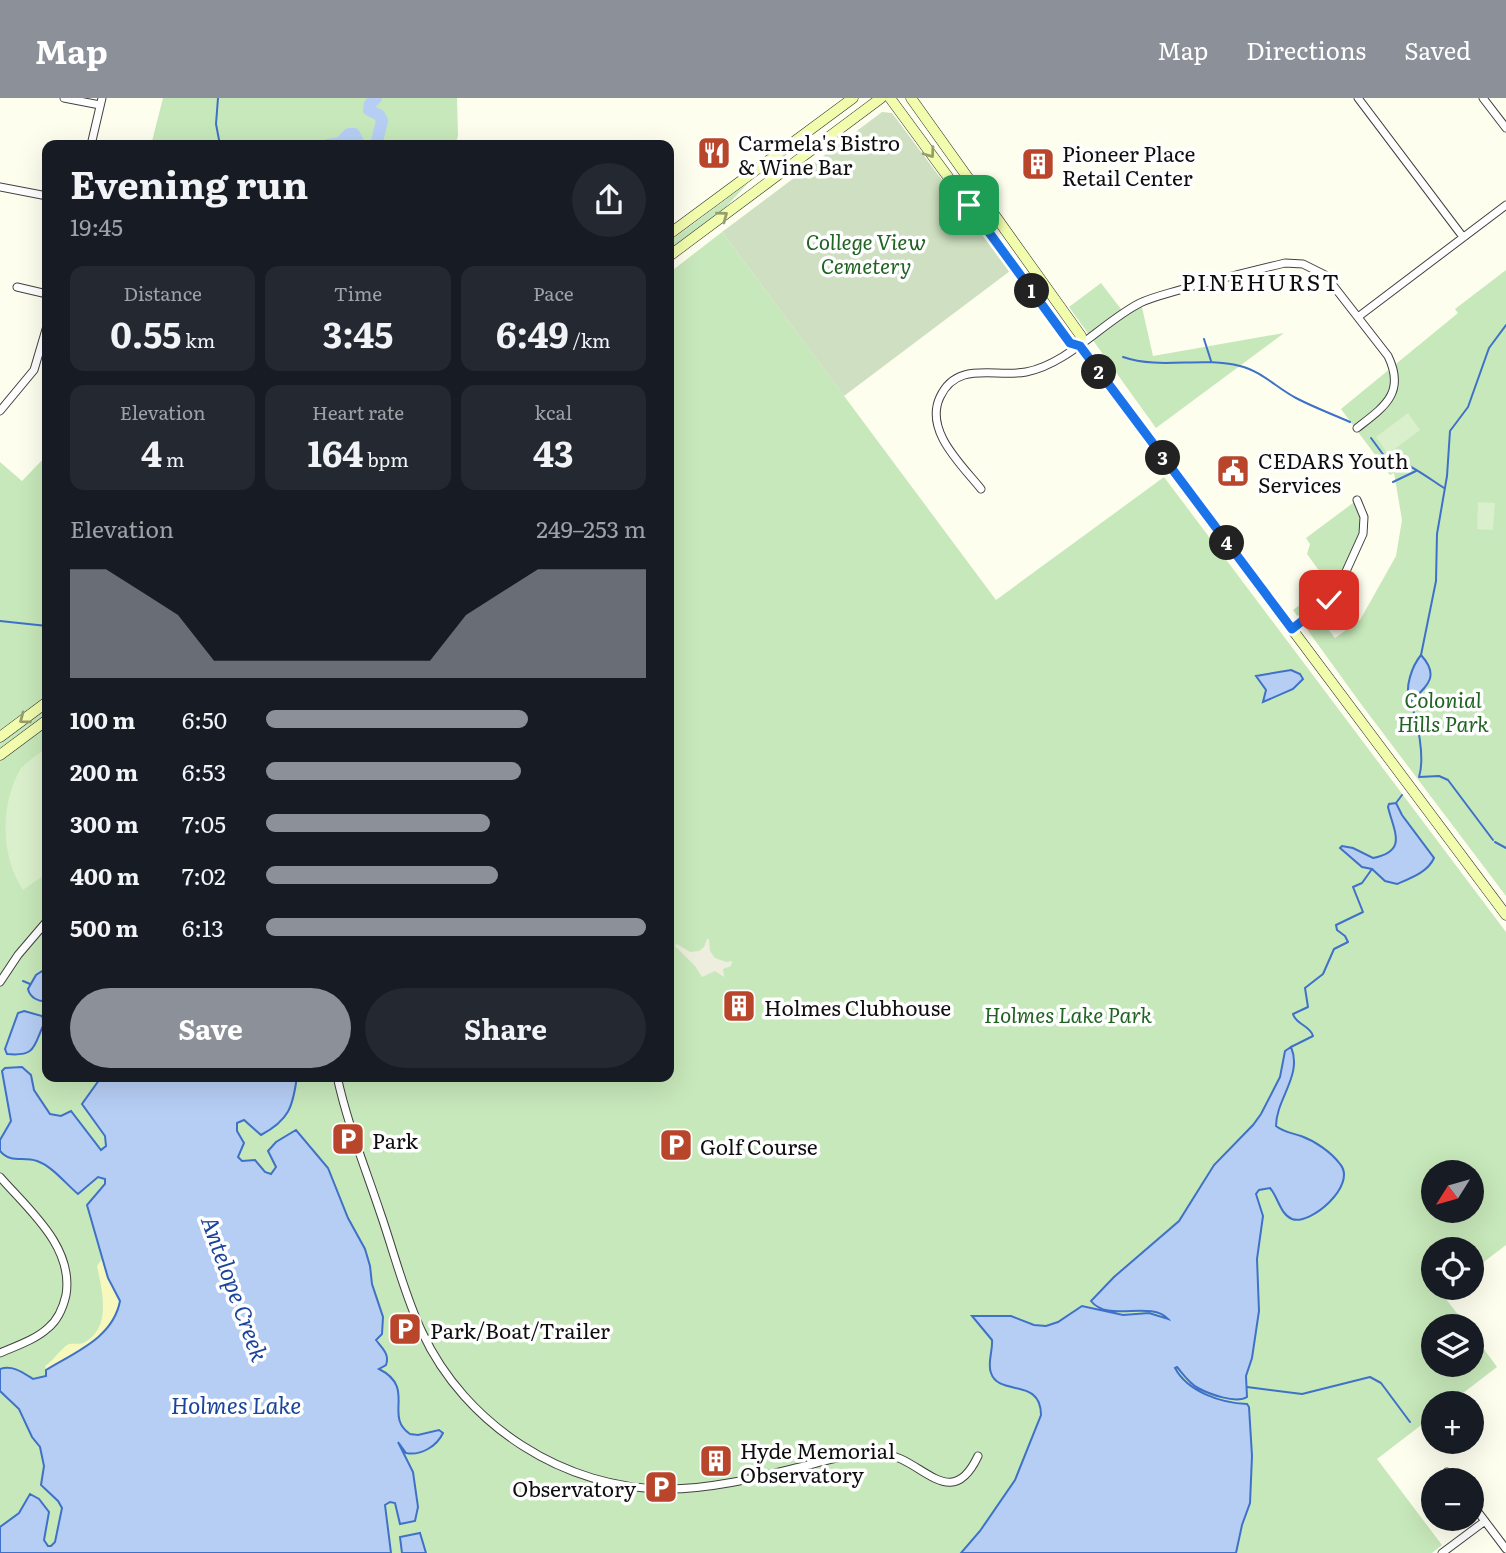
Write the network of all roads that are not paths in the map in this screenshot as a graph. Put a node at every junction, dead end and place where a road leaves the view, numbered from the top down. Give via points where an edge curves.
1 (64, 98) edge
2 (853, 98) edge
3 (881, 98) edge
4 (890, 98) edge
5 (911, 98) edge
6 (1358, 98) edge
7 (1483, 98) edge
8 (101, 102) edge
9 (1506, 128) edge
10 (92, 140) edge
11 (0, 187) edge
12 (42, 196) edge
13 (1506, 205) edge
14 (674, 231) edge
15 (1463, 237) junction
16 (674, 253) edge
17 (17, 287) dead end
18 (42, 292) edge
19 (1358, 317) junction
20 (42, 343) edge
21 (1080, 346) junction
22 (0, 411) edge
23 (1357, 428) dead end
24 (981, 489) dead end
25 (1357, 500) dead end
26 (1292, 629) junction
27 (42, 706) edge
28 (42, 724) edge
29 (0, 737) edge
30 (0, 755) edge
31 (1506, 915) edge
32 (42, 927) edge
33 (0, 982) edge
34 (339, 1082) edge
35 (0, 1177) edge
36 (0, 1353) edge
37 (978, 1456) dead end
38 (1485, 1521) joint
39 (1506, 1549) edge
40 (1442, 1553) edge

1 - 8 street
2 - 14 main road
16 -> 3 main road
4 -> 21 main road via 1070,343
5 - 21 main road via 1082,336
6 - 15 street
7 - 9 street
8 - 10 street
11 - 12 street
13 - 15 street
15 - 19 street
17 - 18 street
19 - 21 street via 1320,271 1285,263 1143,301
19 - 23 street via 1388,356 1395,382 1387,403
20 - 22 street via 34,370
21 - 24 street via 1029,372 973,372 956,378 945,389 937,405 939,432
21 - 26 main road
25 - 26 street via 1364,517 1363,534 1338,589
26 - 31 main road
27 -> 29 main road
28 - 30 main road
32 - 33 street
34 - 37 street via 427,1343 481,1414 530,1450 597,1479 666,1489 724,1484 863,1453 891,1455 936,1480 949,1481 969,1473
35 - 36 street via 58,1247 67,1275 64,1305 53,1324
38 - 39 street
38 - 40 street

